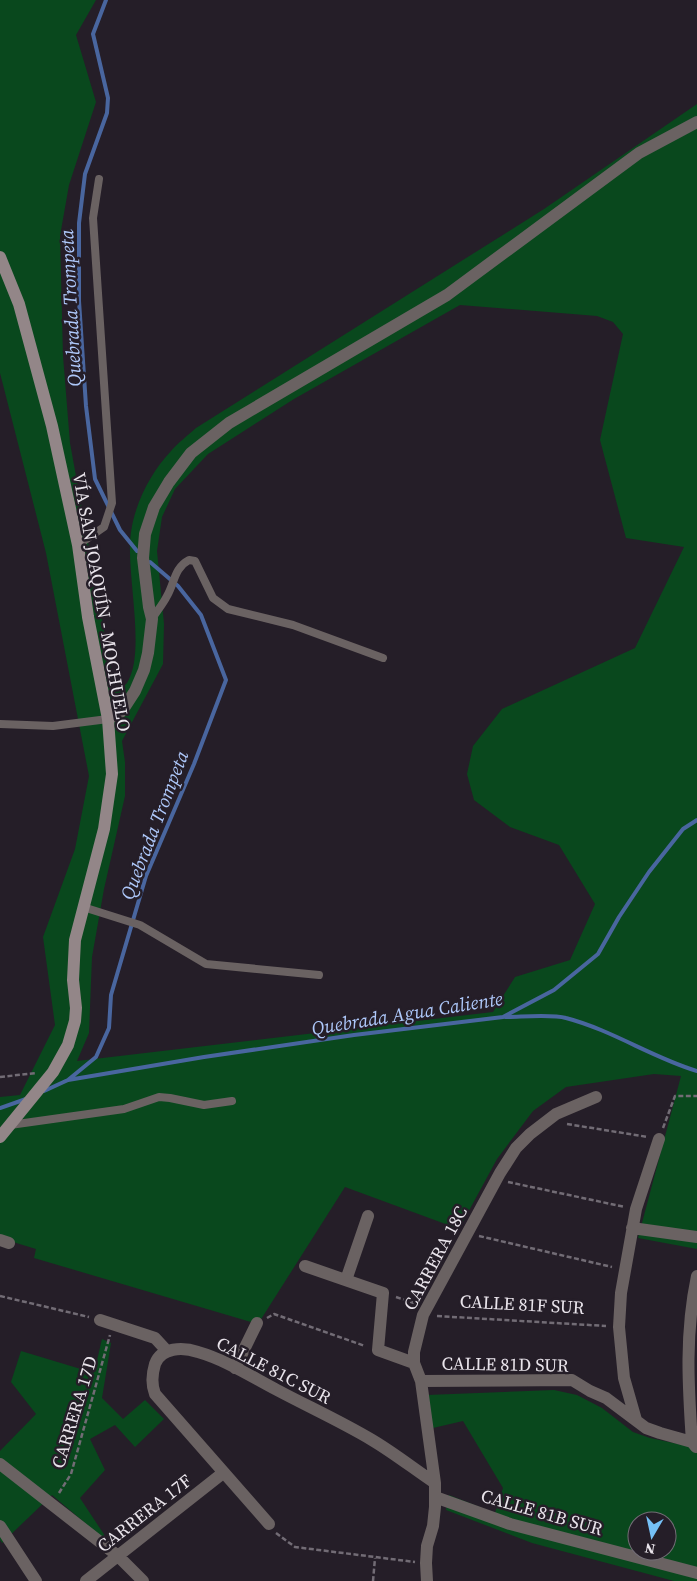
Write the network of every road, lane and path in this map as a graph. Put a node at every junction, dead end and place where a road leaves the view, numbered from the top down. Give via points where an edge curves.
1 (697, 122) edge
2 (99, 179) dead end
3 (0, 257) edge
4 (78, 545) junction
5 (152, 619) junction
6 (383, 658) dead end
7 (108, 719) junction
8 (0, 724) edge
9 (83, 907) junction
10 (319, 975) dead end
11 (53, 1072) junction
12 (0, 1077) edge
13 (697, 1096) edge
14 (596, 1097) dead end
15 (232, 1101) dead end
16 (546, 1121) junction
17 (10, 1125) junction
18 (0, 1136) edge
19 (659, 1139) junction
20 (497, 1179) junction
21 (636, 1209) junction
22 (368, 1216) dead end
23 (632, 1228) junction
24 (468, 1233) junction
25 (697, 1237) edge
26 (305, 1266) dead end
27 (626, 1270) junction
28 (697, 1276) edge
29 (346, 1280) junction
30 (382, 1293) junction
31 (0, 1296) edge
32 (425, 1311) junction
33 (100, 1320) joint
34 (257, 1322) joint
35 (113, 1324) junction
36 (619, 1327) junction
37 (378, 1350) junction
38 (167, 1351) junction
39 (414, 1362) junction
40 (692, 1365) edge
41 (235, 1368) junction
42 (422, 1381) junction
43 (636, 1420) junction
44 (694, 1445) edge
45 (0, 1464) edge
46 (223, 1473) junction
47 (435, 1483) junction
48 (435, 1497) junction
49 (52, 1505) junction
50 (268, 1524) joint
51 (0, 1526) edge
52 (118, 1556) junction
53 (375, 1558) junction
54 (426, 1564) junction
55 (697, 1573) edge
56 (36, 1581) edge
57 (86, 1581) edge
58 (143, 1581) edge
59 (373, 1581) edge
60 (427, 1581) edge

1 - 5 street via 640,154 447,295 229,423 191,453 154,507 145,534 143,558
2 - 4 lane via 93,218 112,503 104,527
3 - 4 street, VÍA SAN JOAQUÍN - MOCHUELO via 28,336
4 - 7 street, VÍA SAN JOAQUÍN - MOCHUELO
5 - 6 lane via 168,595 182,564 195,561 213,598 228,610 293,625
5 - 7 street via 144,670 135,691 122,711
7 - 8 lane via 53,726
7 - 9 street, VÍA SAN JOAQUÍN - MOCHUELO via 112,774 110,798
9 - 10 lane via 140,925 206,964
9 - 11 street, VÍA SAN JOAQUÍN - MOCHUELO via 73,960 75,1021 68,1045
11 - 12 path
11 - 17 street, VÍA SAN JOAQUÍN - MOCHUELO
13 - 19 path via 675,1096
14 - 16 street, CARRERA 18C
15 - 17 lane via 204,1105 159,1098 124,1109
16 - 19 path
16 - 20 street, CARRERA 18C via 516,1148
17 - 18 street, VÍA SAN JOAQUÍN - MOCHUELO
19 - 21 street
20 - 21 path
20 - 24 street, CARRERA 18C
21 - 23 street
22 - 29 street
23 - 25 street
23 - 27 street
24 - 27 path
24 - 32 street, CARRERA 18C
26 - 29 street
27 - 36 street
28 - 40 street via 691,1305
29 - 30 street
30 - 32 path, CALLE 81F SUR
30 - 37 street
31 - 33 path
32 - 36 path, CALLE 81F SUR
32 - 39 street, CARRERA 18C via 416,1340
33 - 35 street
34 - 37 path via 274,1314
34 - 41 street
35 - 38 street via 155,1338
35 - 49 path, CARRERA 17D via 71,1474
36 - 43 street via 624,1378
37 - 39 street
38 - 41 street, CALLE 81C SUR via 198,1352
38 - 46 street via 157,1361 153,1390
39 - 42 street, CARRERA 18C
40 - 44 street
41 - 47 street, CALLE 81C SUR via 372,1440
42 - 43 street, CALLE 81D SUR via 572,1380 606,1398
42 - 47 street, CARRERA 18C
43 - 44 street, CALLE 81D SUR via 646,1428
45 - 49 street
46 - 50 street
46 - 52 street, CARRERA 17F
47 - 48 street, CARRERA 18C
48 - 54 street, CARRERA 18C
48 - 55 street, CALLE 81B SUR via 510,1524
49 - 52 street
50 - 53 path via 295,1547
51 - 56 street
52 - 57 street, CARRERA 17F
52 - 58 street
53 - 54 path
53 - 59 path
54 - 60 street, CARRERA 18C

